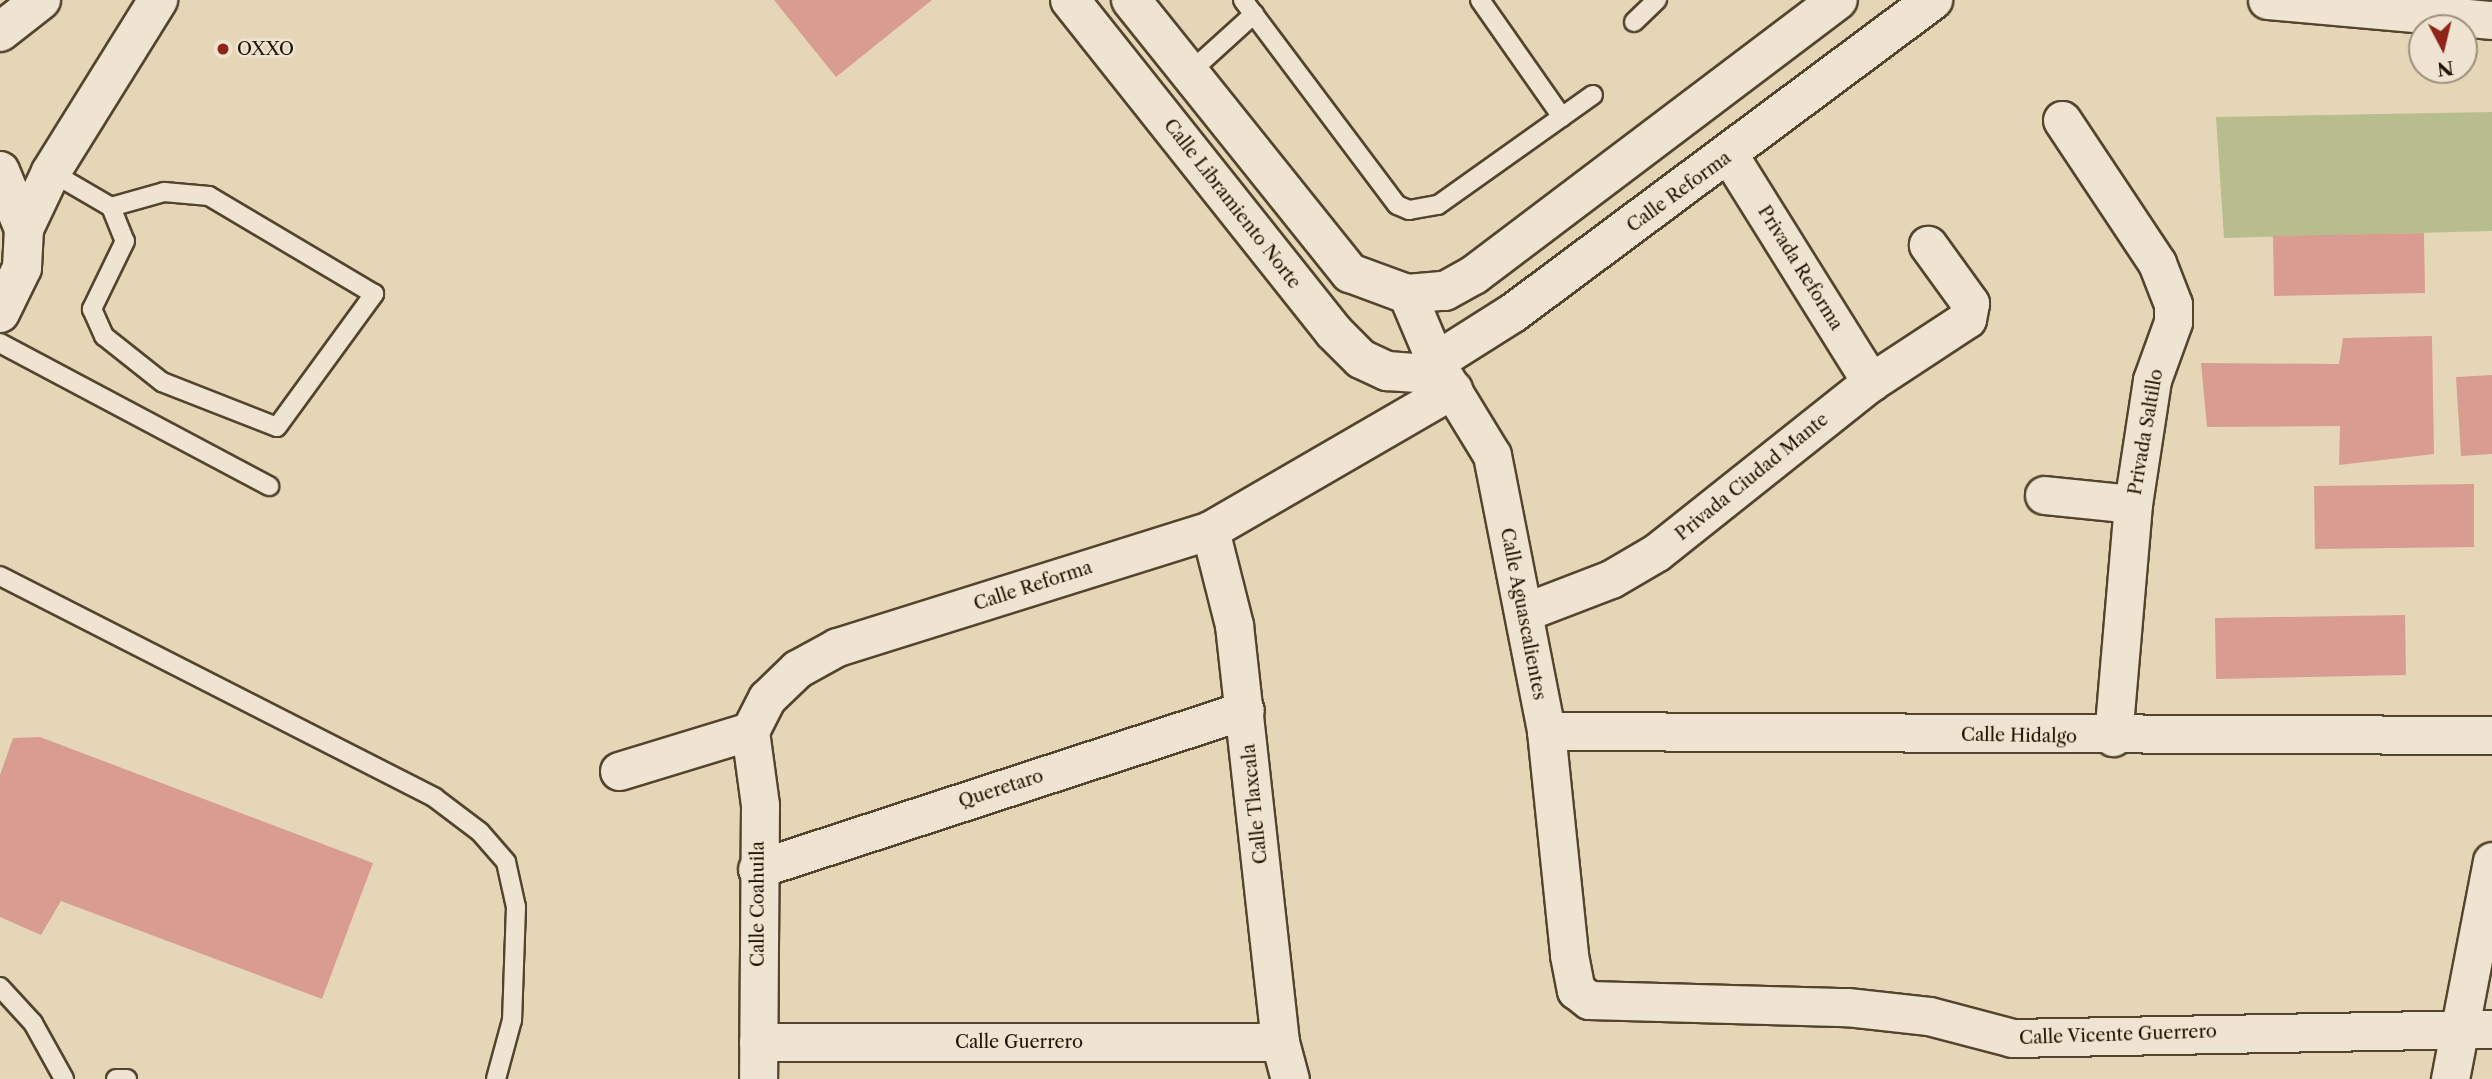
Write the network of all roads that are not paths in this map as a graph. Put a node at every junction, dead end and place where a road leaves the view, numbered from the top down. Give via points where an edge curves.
1 (41, 0) edge
2 (158, 0) edge
3 (1070, 0) edge
4 (1480, 0) edge
5 (1657, 0) edge
6 (1838, 0) edge
7 (1933, 0) edge
8 (2267, 0) edge
9 (1143, 4) edge
10 (1249, 7) edge
11 (2492, 20) edge
12 (1634, 22) dead end
13 (0, 32) edge
14 (1189, 72) junction
15 (1593, 95) dead end
16 (1562, 117) junction
17 (2062, 120) dead end
18 (1729, 155) junction
19 (0, 171) edge
20 (51, 172) junction
21 (111, 207) junction
22 (24, 229) junction
23 (1928, 245) dead end
24 (1407, 294) junction
25 (0, 313) edge
26 (0, 343) edge
27 (1436, 376) junction
28 (1871, 382) junction
29 (269, 486) dead end
30 (2044, 495) dead end
31 (2133, 504) junction
32 (1210, 530) junction
33 (0, 576) edge
34 (1525, 612) junction
35 (1245, 710) junction
36 (751, 731) junction
37 (1546, 731) junction
38 (2492, 735) edge
39 (2113, 737) junction
40 (619, 771) dead end
41 (2492, 861) edge
42 (757, 869) junction
43 (1569, 955) joint
44 (0, 987) edge
45 (2476, 1029) edge
46 (758, 1042) junction
47 (1280, 1042) junction
48 (64, 1079) edge
49 (116, 1079) edge
50 (127, 1079) edge
51 (496, 1079) edge
52 (758, 1079) edge
53 (1290, 1079) edge
54 (2450, 1079) edge

1 - 13 street
2 - 20 street
3 - 27 street, Calle Libramiento Norte via 1334,332 1361,359 1387,371
4 - 16 lane
5 - 12 lane
6 - 24 street via 1474,275 1445,291
7 - 18 street, Calle Reforma
8 - 11 street
9 - 14 street
10 - 14 lane
10 - 16 lane via 1397,205 1409,210 1438,205
14 - 24 street via 1350,273
15 - 16 lane
17 - 31 street, Privada Saltillo via 2166,278 2174,322 2152,380
18 - 27 street, Calle Reforma
18 - 28 street, Privada Reforma
19 - 22 street via 14,192
20 - 21 lane
20 - 22 street
21 - 21 lane via 125,241 92,309 104,336 162,382 277,426 374,294 209,196 164,192
22 - 25 street via 22,268
23 - 28 street, Privada Ciudad Mante via 1970,303 1966,319
24 - 27 street, Calle Aguascalientes
26 - 29 lane
27 - 32 street, Calle Reforma
27 - 34 street, Calle Aguascalientes via 1492,455
28 - 34 street, Privada Ciudad Mante via 1657,552 1611,579
30 - 31 street
31 - 39 street, Privada Saltillo
32 - 35 street, Calle Tlaxcala via 1234,625
32 - 36 street, Calle Reforma via 837,648 797,669 767,698
33 - 51 lane via 435,798 480,832 506,862 516,907 512,1020
34 - 37 street, Calle Aguascalientes
35 - 42 street, Queretaro
35 - 47 street, Calle Tlaxcala
36 - 40 street
36 - 42 street, Calle Coahuila via 759,780
37 - 39 street, Calle Hidalgo
37 - 43 street, Calle Aguascalientes
38 - 39 street, Calle Hidalgo
41 - 45 street
42 - 46 street, Calle Coahuila
43 - 45 street, Calle Vicente Guerrero via 1576,990 1606,1004 1847,1007 1930,1016 2012,1038
44 - 48 lane via 33,1023
45 - 54 street
46 - 47 street, Calle Guerrero
46 - 52 street, Calle Coahuila
47 - 53 street, Calle Tlaxcala
49 - 50 lane

